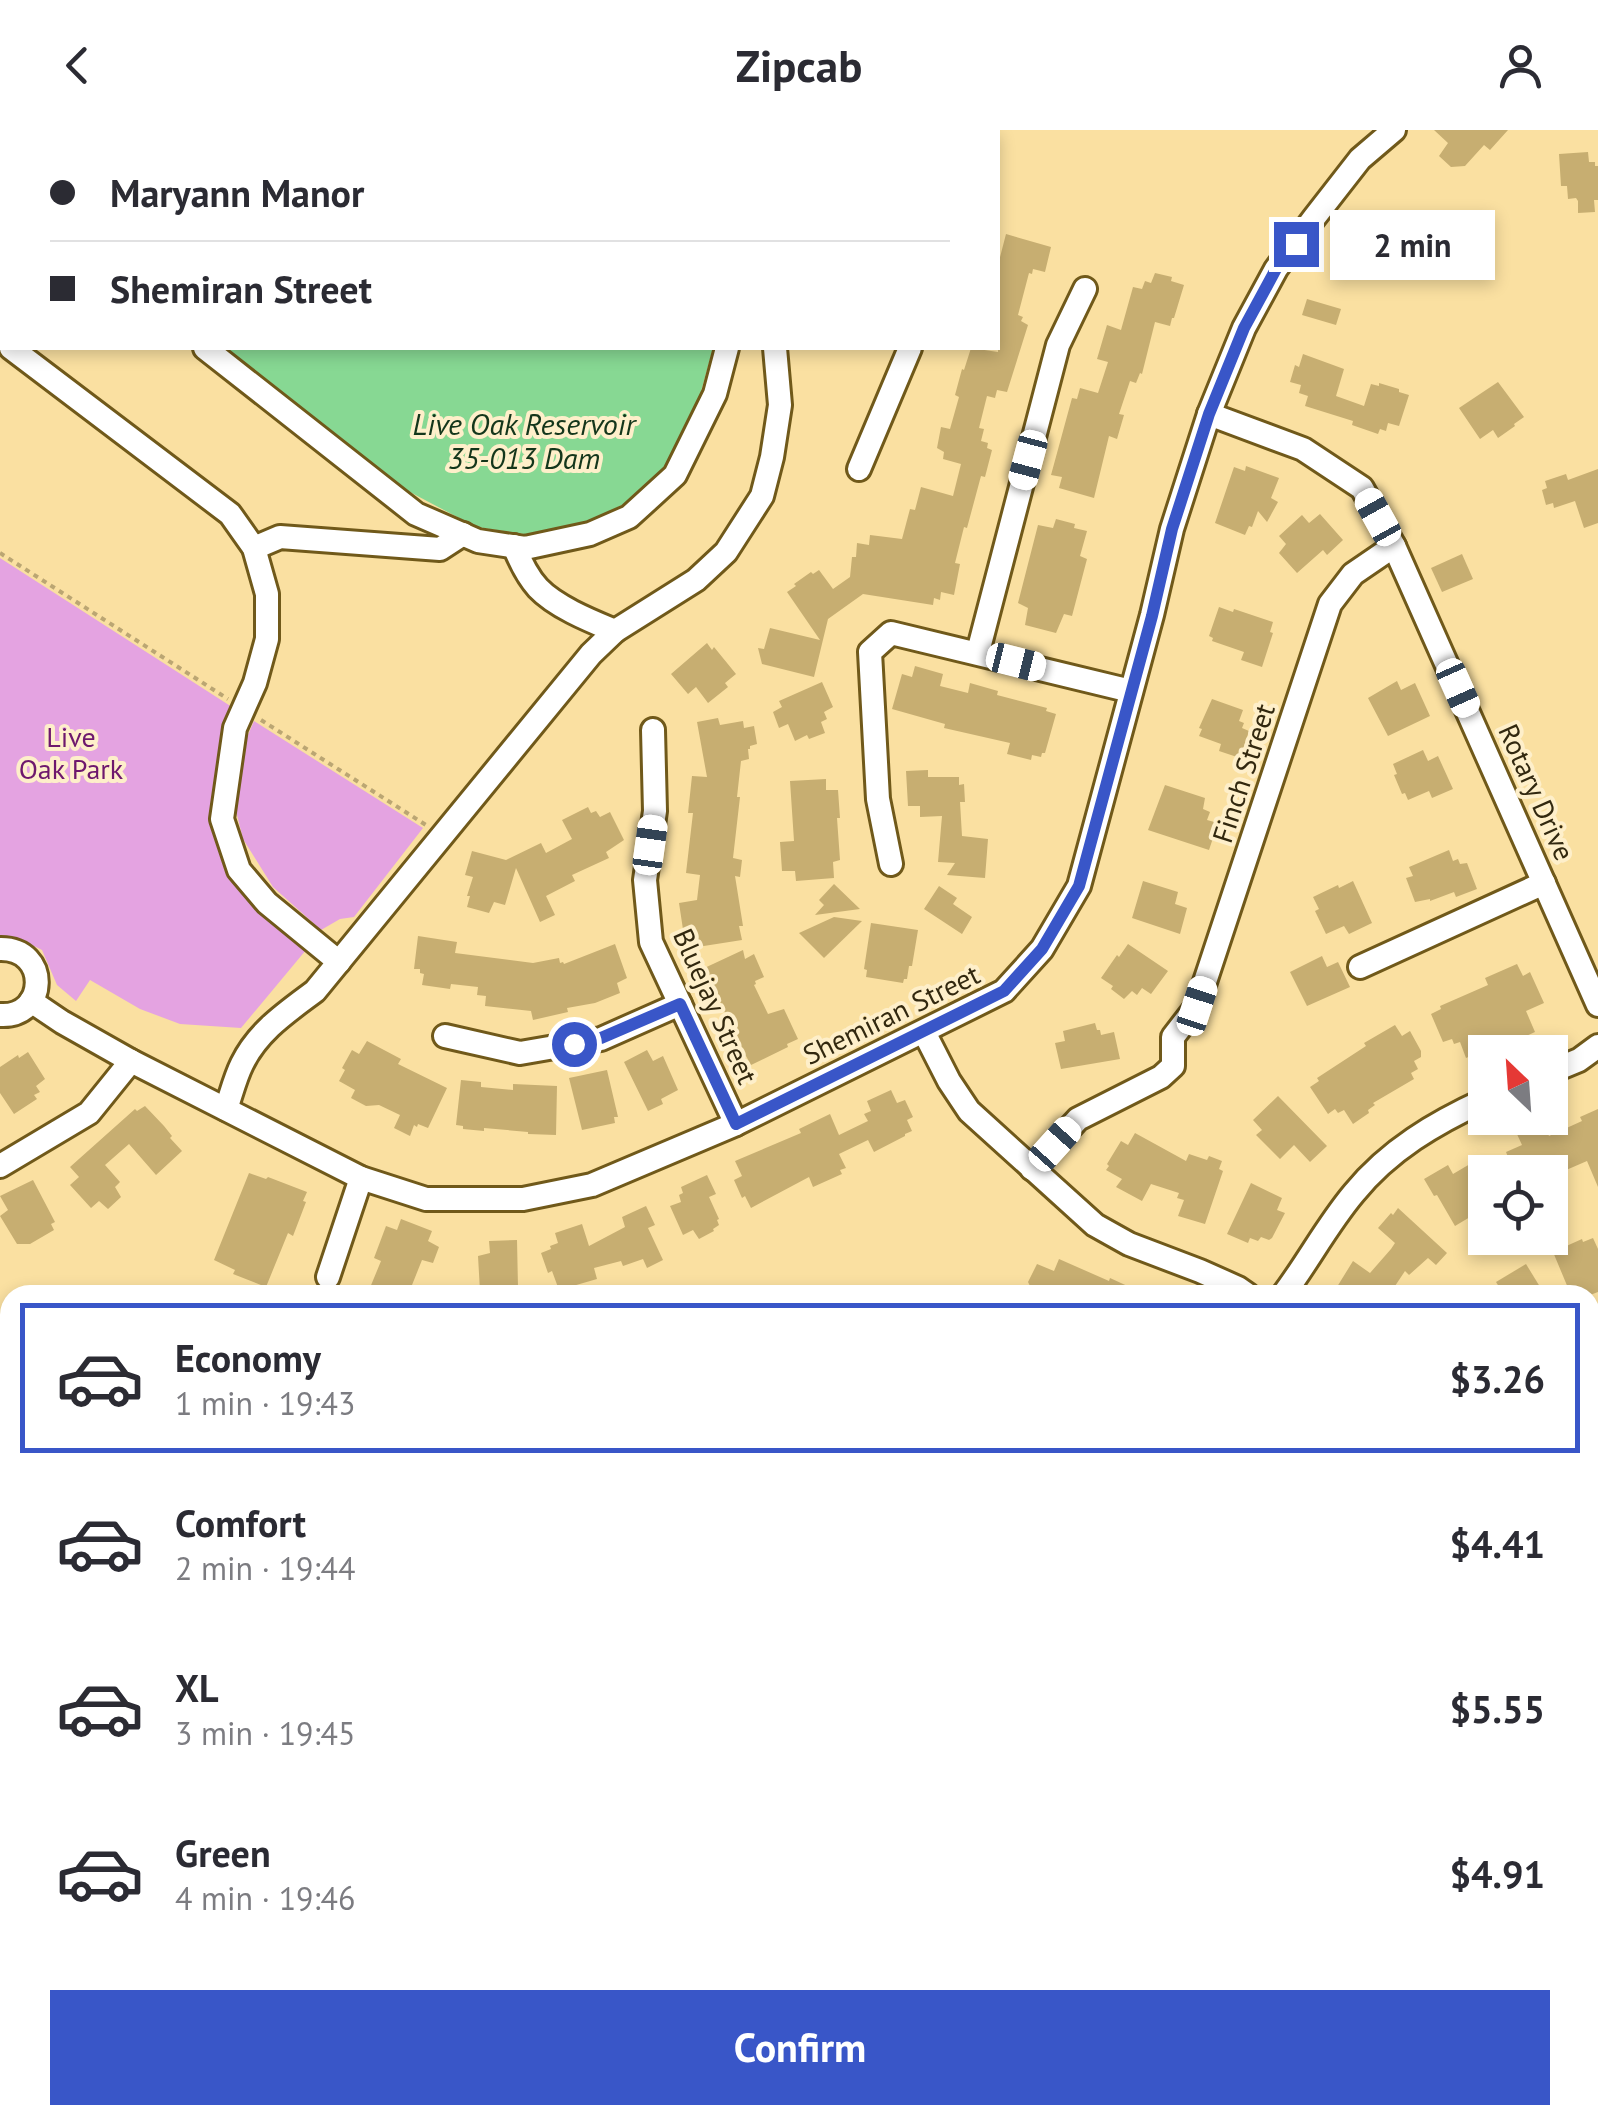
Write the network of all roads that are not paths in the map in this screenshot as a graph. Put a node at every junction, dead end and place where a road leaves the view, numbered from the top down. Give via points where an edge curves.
1 (1394, 130) edge
2 (1085, 289) dead end
3 (14, 350) edge
4 (208, 350) edge
5 (727, 350) edge
6 (775, 350) edge
7 (909, 350) edge
8 (1209, 414) junction
9 (859, 469) dead end
10 (463, 534) junction
11 (514, 546) junction
12 (1394, 546) junction
13 (254, 548) junction
14 (616, 631) junction
15 (978, 652) junction
16 (1131, 690) junction
17 (653, 730) dead end
18 (891, 864) dead end
19 (1544, 883) junction
20 (0, 949) edge
21 (339, 962) junction
22 (1360, 967) dead end
23 (31, 1001) junction
24 (680, 1004) junction
25 (1598, 1005) edge
26 (0, 1014) edge
27 (924, 1032) junction
28 (445, 1036) dead end
29 (1598, 1046) edge
30 (131, 1061) junction
31 (1568, 1065) edge
32 (1468, 1108) edge
33 (226, 1110) junction
34 (736, 1124) junction
35 (0, 1166) edge
36 (1032, 1170) junction
37 (362, 1178) junction
38 (328, 1277) dead end
39 (1229, 1285) edge
40 (1291, 1285) edge

1 - 8 street, Shemiran Street via 1360,159 1276,269
2 - 15 street via 1058,344
3 - 13 street via 230,514
4 - 10 street via 416,514
5 - 11 street via 716,394 675,475 629,517 590,534
6 - 14 street via 780,405 762,496 716,562
7 - 9 street
8 - 12 street, Rotary Drive via 1302,448 1362,488
8 - 16 street, Shemiran Street
10 - 11 street
10 - 13 street via 440,549 280,536
11 - 14 street via 540,590
12 - 19 street, Rotary Drive
12 - 36 street, Finch Street via 1354,574 1330,604 1197,1006 1173,1038 1168,1072 1078,1119
13 - 21 street via 267,594 268,639 235,728 222,820 239,870 267,903
14 - 21 street
15 - 16 street
15 - 18 street via 891,634 870,652 878,799
16 - 27 street, Shemiran Street via 1079,886 1042,949 1004,991
17 - 24 street, Bluejay Street via 655,810 645,880 651,942
19 - 22 street
19 - 25 street, Rotary Drive
20 - 23 street via 17,951 32,964 37,984
21 - 33 street via 257,1039
23 - 26 street via 19,1012
23 - 30 street, Shemiran Street
24 - 28 street via 601,1038 520,1054
24 - 34 street, Bluejay Street
27 - 34 street, Shemiran Street
27 - 36 street via 969,1112
29 - 31 street
30 - 33 street, Shemiran Street
30 - 35 street via 89,1113
32 - 40 street via 1404,1144 1380,1166
33 - 37 street, Shemiran Street
34 - 37 street, Shemiran Street via 592,1185 522,1199 426,1199
36 - 39 street via 1096,1225
37 - 38 street

